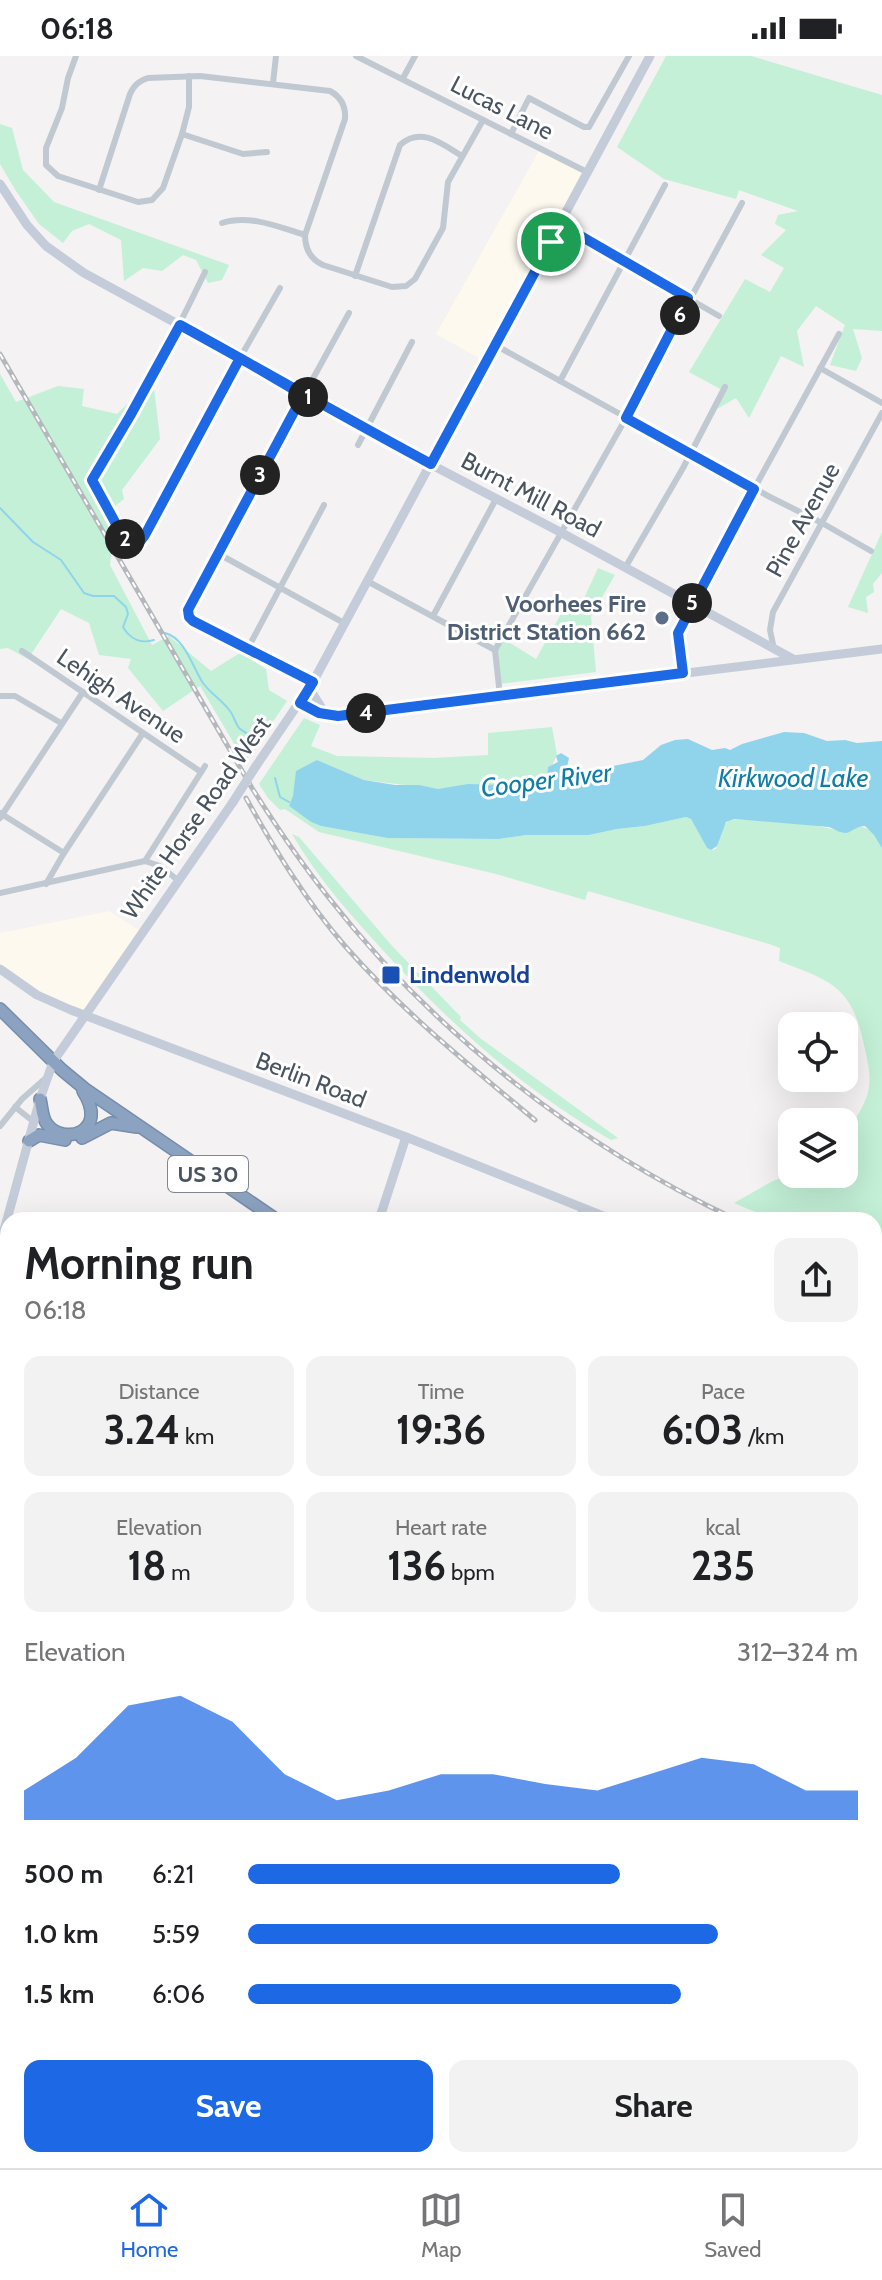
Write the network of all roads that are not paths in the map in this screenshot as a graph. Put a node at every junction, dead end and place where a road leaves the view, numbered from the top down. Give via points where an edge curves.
1 (76, 56) edge
2 (276, 56) edge
3 (356, 56) edge
4 (415, 56) edge
5 (629, 56) edge
6 (650, 56) edge
7 (189, 76) junction
8 (403, 78) junction
9 (273, 83) junction
10 (483, 120) junction
11 (182, 134) junction
12 (511, 134) junction
13 (267, 152) dead end
14 (462, 156) junction
15 (587, 172) junction
16 (665, 185) dead end
17 (1, 189) edge
18 (99, 190) junction
19 (742, 203) dead end
20 (222, 223) dead end
21 (560, 224) junction
22 (305, 235) junction
23 (625, 262) junction
24 (205, 272) dead end
25 (355, 276) junction
26 (280, 288) dead end
27 (688, 298) junction
28 (349, 313) dead end
29 (719, 316) dead end
30 (180, 325) junction
31 (839, 334) dead end
32 (412, 342) dead end
33 (495, 345) junction
34 (240, 358) junction
35 (820, 368) junction
36 (560, 381) junction
37 (725, 387) dead end
38 (303, 395) junction
39 (882, 403) edge
40 (882, 413) edge
41 (626, 418) junction
42 (367, 431) junction
43 (358, 445) dead end
44 (690, 453) junction
45 (431, 464) junction
46 (754, 489) junction
47 (496, 499) junction
48 (324, 505) dead end
49 (822, 523) junction
50 (562, 533) junction
51 (871, 551) dead end
52 (217, 553) junction
53 (625, 568) junction
54 (367, 581) junction
55 (279, 587) junction
56 (691, 604) junction
57 (433, 616) junction
58 (344, 623) junction
59 (774, 649) junction
60 (882, 649) edge
61 (247, 650) junction
62 (495, 650) junction
63 (22, 651) dead end
64 (793, 659) junction
65 (683, 673) junction
66 (311, 685) junction
67 (83, 692) junction
68 (0, 696) edge
69 (500, 696) junction
70 (300, 703) junction
71 (326, 715) junction
72 (61, 723) junction
73 (143, 733) junction
74 (1, 815) edge
75 (64, 853) junction
76 (145, 861) junction
77 (179, 881) junction
78 (46, 884) junction
79 (0, 893) edge
80 (0, 969) edge
81 (0, 1009) edge
82 (84, 1015) junction
83 (53, 1062) junction
84 (47, 1077) junction
85 (79, 1084) junction
86 (40, 1099) junction
87 (15, 1107) junction
88 (34, 1122) junction
89 (0, 1126) edge
90 (140, 1127) junction
91 (406, 1137) junction
92 (29, 1141) junction
93 (582, 1208) junction
94 (7, 1212) edge
95 (265, 1212) edge
96 (382, 1212) edge
97 (581, 1212) edge
98 (592, 1212) edge

1 - 18 street via 46,148 46,165 53,174
2 - 9 street
3 - 8 street, Lucas Lane
4 - 8 street
5 - 12 street via 589,127 529,98
6 - 15 main road, White Horse Road West
7 - 9 street
7 - 11 street
7 - 18 street via 148,78 132,89
8 - 10 street, Lucas Lane
9 - 22 street via 325,89 345,108
10 - 12 street, Lucas Lane
10 - 14 street
11 - 13 street via 243,154
11 - 18 street via 158,196 138,202
12 - 15 street, Lucas Lane
14 - 25 street via 446,186 443,228 415,279 392,287
14 - 25 street via 424,136 400,145
15 - 21 main road, White Horse Road West
16 - 23 street
17 - 30 main road, Burnt Mill Road via 46,246
19 - 27 street
20 - 22 street via 237,218
21 - 23 street
21 - 33 main road, White Horse Road West
22 - 25 street via 312,258
23 - 27 street
23 - 36 street
24 - 30 street
26 - 34 street
27 - 29 street
27 - 41 street
28 - 38 street
30 - 34 main road, Burnt Mill Road
30 - 34 street via 92,480 127,544 139,543 145,535
31 - 35 street
32 - 42 street
33 - 36 street
33 - 45 main road, White Horse Road West
34 - 38 main road, Burnt Mill Road
35 - 39 street
35 - 46 street
36 - 41 street
37 - 44 street
38 - 42 main road, Burnt Mill Road
38 - 52 street
40 - 49 street, Pine Avenue
41 - 44 street
41 - 50 street
42 - 43 street
42 - 45 main road, Burnt Mill Road
44 - 46 street
44 - 53 street
45 - 47 main road, Burnt Mill Road
45 - 54 main road, White Horse Road West
46 - 49 street
46 - 56 street
47 - 50 main road, Burnt Mill Road
47 - 57 street
48 - 55 street
49 - 51 street
49 - 59 street, Pine Avenue via 773,612
50 - 53 main road, Burnt Mill Road
50 - 62 street
52 - 55 street
52 - 61 street via 190,603 189,617
53 - 56 main road, Burnt Mill Road
54 - 57 street
54 - 58 main road, White Horse Road West
55 - 58 street
55 - 61 street
56 - 59 main road, Burnt Mill Road
56 - 65 street via 678,633
57 - 62 street
58 - 66 main road, White Horse Road West
59 - 64 main road, Burnt Mill Road
60 - 64 main road
61 - 66 street
62 - 69 street
63 - 67 street, Lehigh Avenue
64 - 65 main road
65 - 69 main road
66 - 70 main road, White Horse Road West
66 - 71 main road
67 - 72 street
67 - 73 street, Lehigh Avenue
68 - 72 street via 15,696
69 - 71 main road
70 - 71 main road
70 - 77 main road, White Horse Road West, bridge
72 - 74 street
73 - 75 street
73 - 76 street, Lehigh Avenue via 203,769
74 - 75 street
75 - 78 street
76 - 77 street
76 - 78 street
77 - 82 main road, White Horse Road West
78 - 79 street
80 - 82 main road, Berlin Road via 37,995
81 - 83 highway, US 30
82 - 83 main road, White Horse Road West
82 - 91 main road, Berlin Road
83 - 84 main road, White Horse Road West
83 - 85 highway, US 30
84 - 86 main road, White Horse Road West
84 - 87 street
85 - 86 highway via 93,1117 82,1131 69,1134 51,1128
85 - 90 highway, US 30
86 - 88 main road, White Horse Road West
87 - 88 street
87 - 89 street
88 - 92 main road, White Horse Road West
90 - 92 highway via 111,1123 71,1141 39,1135
90 - 95 highway, US 30
91 - 93 main road, Berlin Road
91 - 96 main road
92 - 94 main road, White Horse Road West
93 - 97 street
93 - 98 main road, Berlin Road

